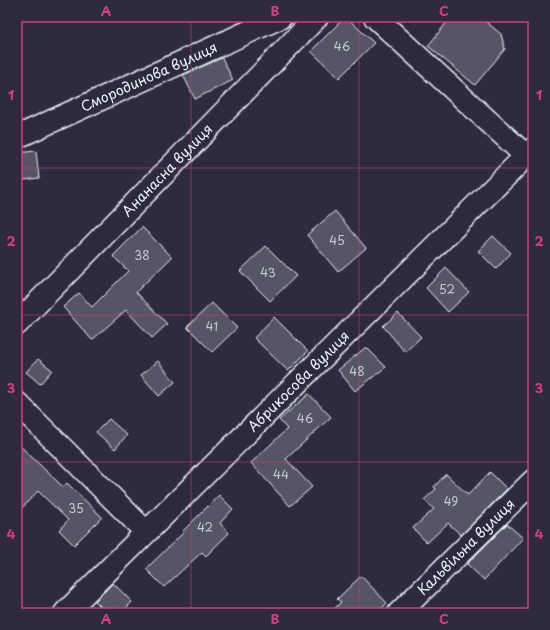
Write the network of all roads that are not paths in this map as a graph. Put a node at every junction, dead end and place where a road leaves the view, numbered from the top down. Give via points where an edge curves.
1 (281, 17) edge
2 (317, 17) edge
3 (375, 17) edge
4 (17, 137) edge
5 (530, 152) edge
6 (17, 324) edge
7 (17, 403) edge
8 (533, 481) edge
9 (146, 532) junction
10 (65, 613) edge
11 (398, 613) edge

1 - 4 street, Смородинова вулиця
2 - 6 street, Ананасна вулиця
3 - 5 street
5 - 9 street, Абрикосова вулиця
7 - 9 street
8 - 11 street, Кальвільна вулиця
9 - 10 street, Абрикосова вулиця

